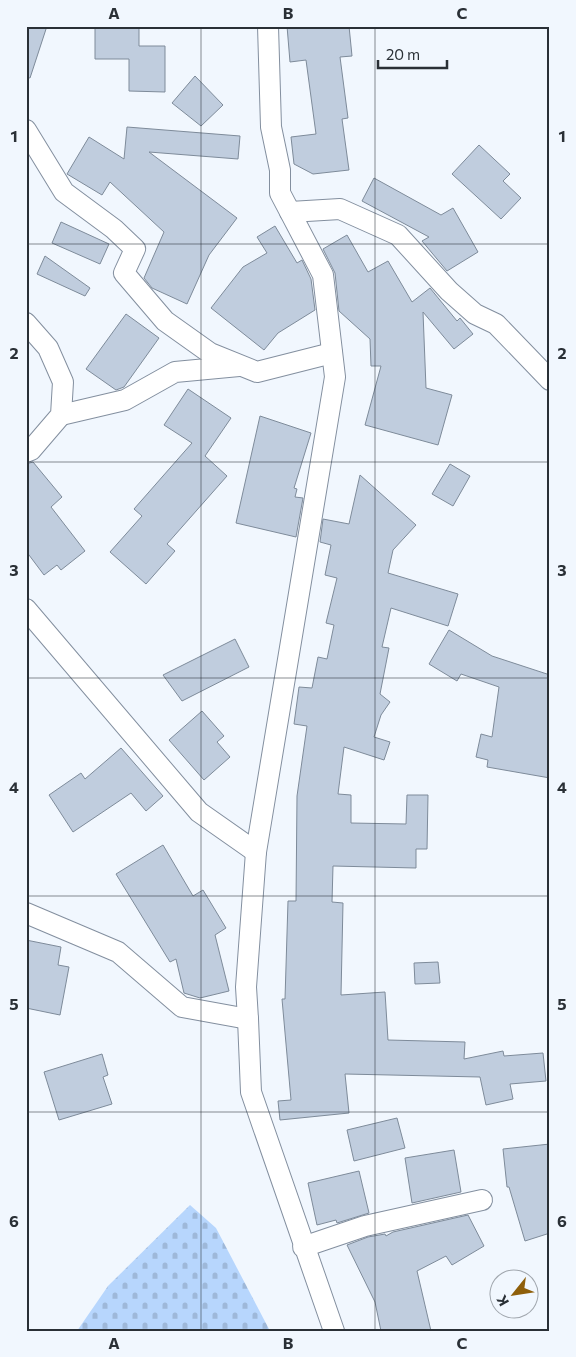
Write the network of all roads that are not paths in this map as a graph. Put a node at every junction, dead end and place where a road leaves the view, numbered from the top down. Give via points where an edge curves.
1 (268, 26) edge
2 (26, 130) edge
3 (290, 212) junction
4 (26, 323) edge
5 (332, 353) junction
6 (242, 366) junction
7 (550, 380) edge
8 (61, 415) junction
9 (26, 452) edge
10 (26, 609) edge
11 (256, 852) junction
12 (26, 913) edge
13 (248, 1019) junction
14 (482, 1200) dead end
15 (303, 1247) junction
16 (334, 1331) edge

1 - 3 street via 271,128 280,170 280,193
2 - 6 street via 64,192 135,248 124,273 165,321 210,353
3 - 5 street via 323,275
3 - 7 street via 340,209 398,235 449,291 475,314 496,324
4 - 8 street via 48,348 63,382
5 - 6 street via 257,372
5 - 11 street via 335,377
6 - 8 street via 175,372 125,400
8 - 9 street
10 - 11 street via 198,812
11 - 13 street via 246,987
12 - 13 street via 118,952 182,1008
13 - 15 street via 251,1092
14 - 15 street via 365,1226
15 - 16 street

